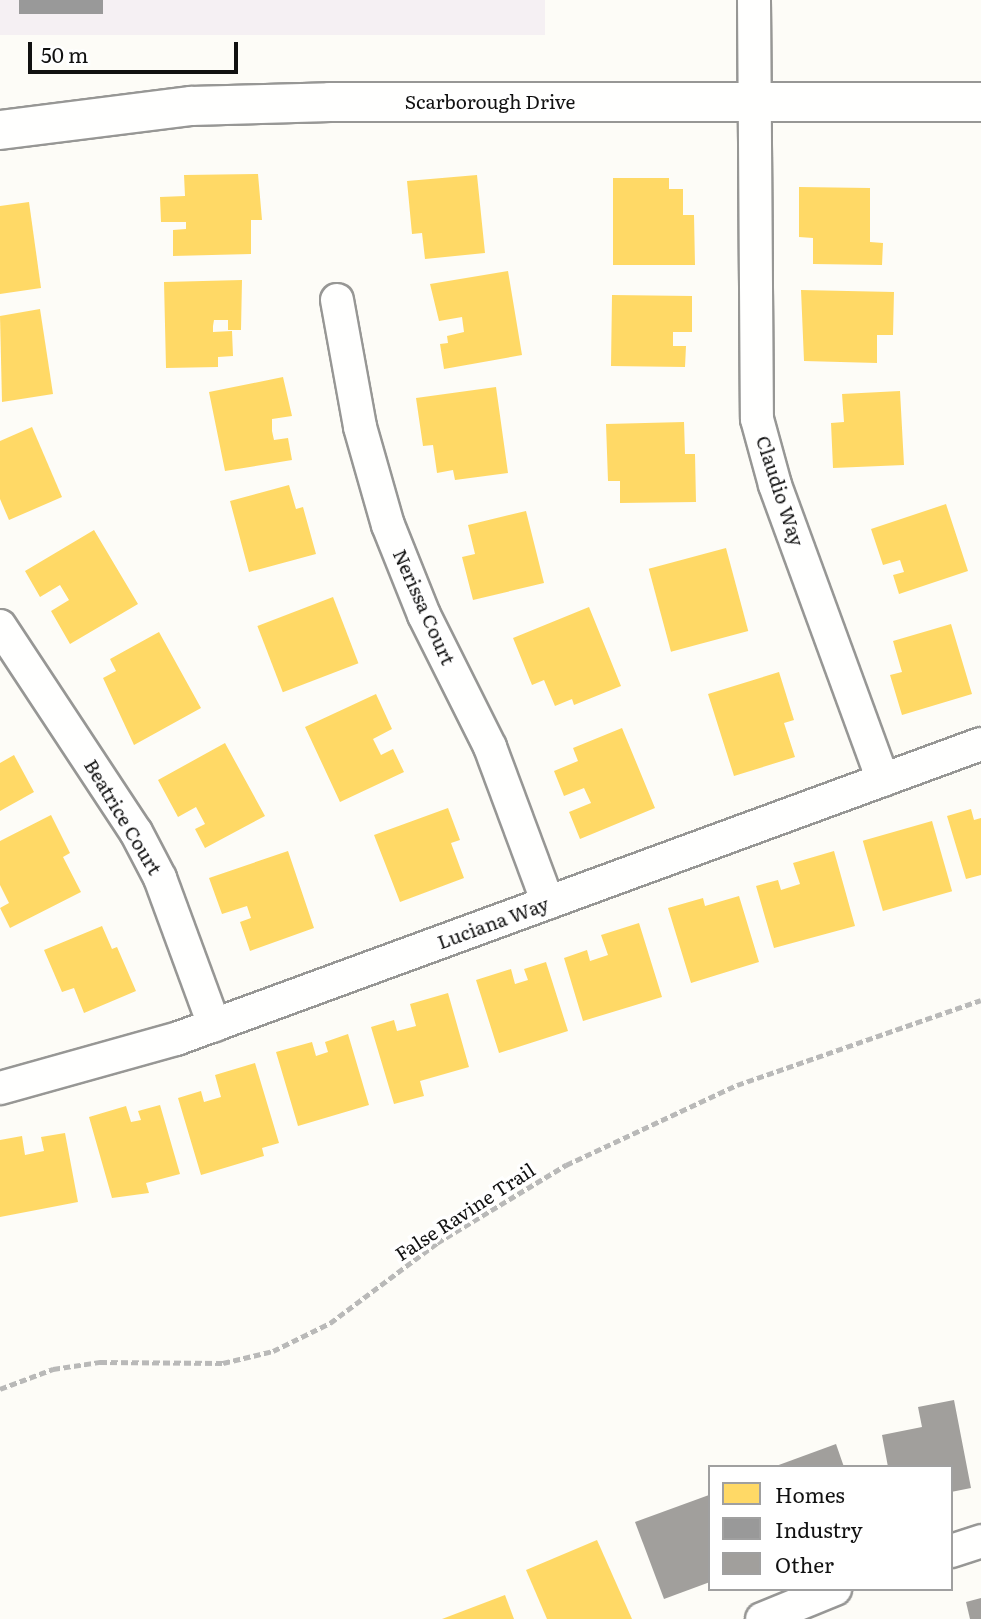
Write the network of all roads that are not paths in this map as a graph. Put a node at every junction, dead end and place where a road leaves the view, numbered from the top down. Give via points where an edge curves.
1 (754, 0) edge
2 (981, 102) edge
3 (753, 103) junction
4 (0, 130) edge
5 (337, 300) dead end
6 (0, 626) edge
7 (981, 744) edge
8 (883, 780) junction
9 (548, 903) junction
10 (215, 1025) junction
11 (0, 1088) edge
12 (981, 1541) edge
13 (953, 1550) edge
14 (830, 1591) edge
15 (762, 1619) edge

1 - 3 street, Claudio Way
2 - 3 street, Scarborough Drive
3 - 4 street, Scarborough Drive via 191,106
3 - 8 street, Claudio Way via 757,419 775,485
5 - 9 street, Nerissa Court via 360,427 388,525 424,615 490,747
6 - 10 street, Beatrice Court via 136,832 160,878
7 - 8 street, Luciana Way
8 - 9 street, Luciana Way
9 - 10 street, Luciana Way
10 - 11 street, Luciana Way via 118,1058
12 - 13 street
14 - 15 street

